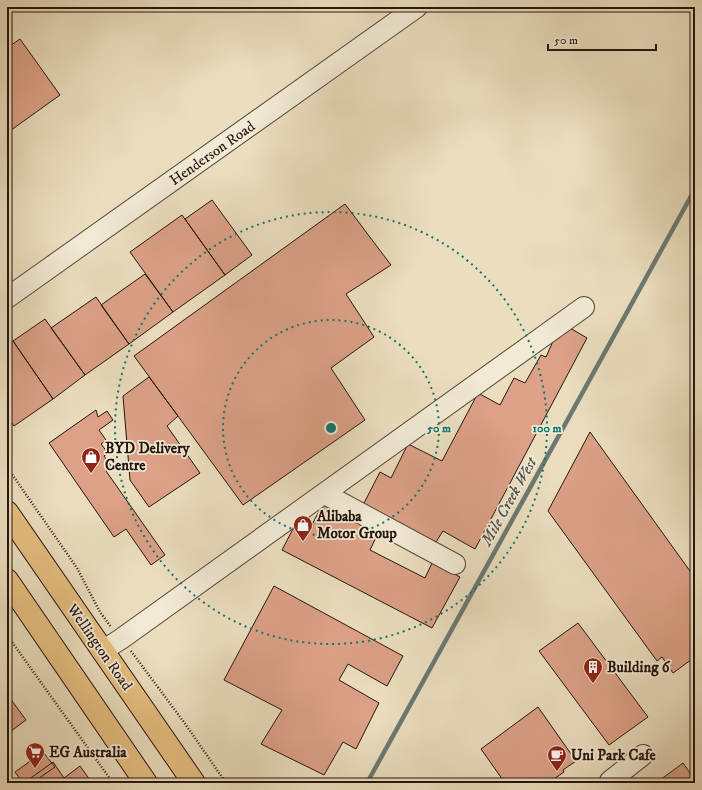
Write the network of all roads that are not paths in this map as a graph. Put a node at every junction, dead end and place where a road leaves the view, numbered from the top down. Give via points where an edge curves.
1 (417, 7) edge
2 (7, 298) edge
3 (584, 307) dead end
4 (325, 494) junction
5 (10, 522) edge
6 (455, 564) dead end
7 (7, 580) edge
8 (102, 651) junction
9 (644, 756) dead end
10 (610, 781) dead end
11 (146, 783) edge
12 (194, 783) edge

1 - 2 street, Henderson Road
3 - 4 street
4 - 6 street
4 - 8 street
5 - 8 highway, Wellington Road
7 - 11 highway
8 - 12 highway, Wellington Road
9 - 10 street

